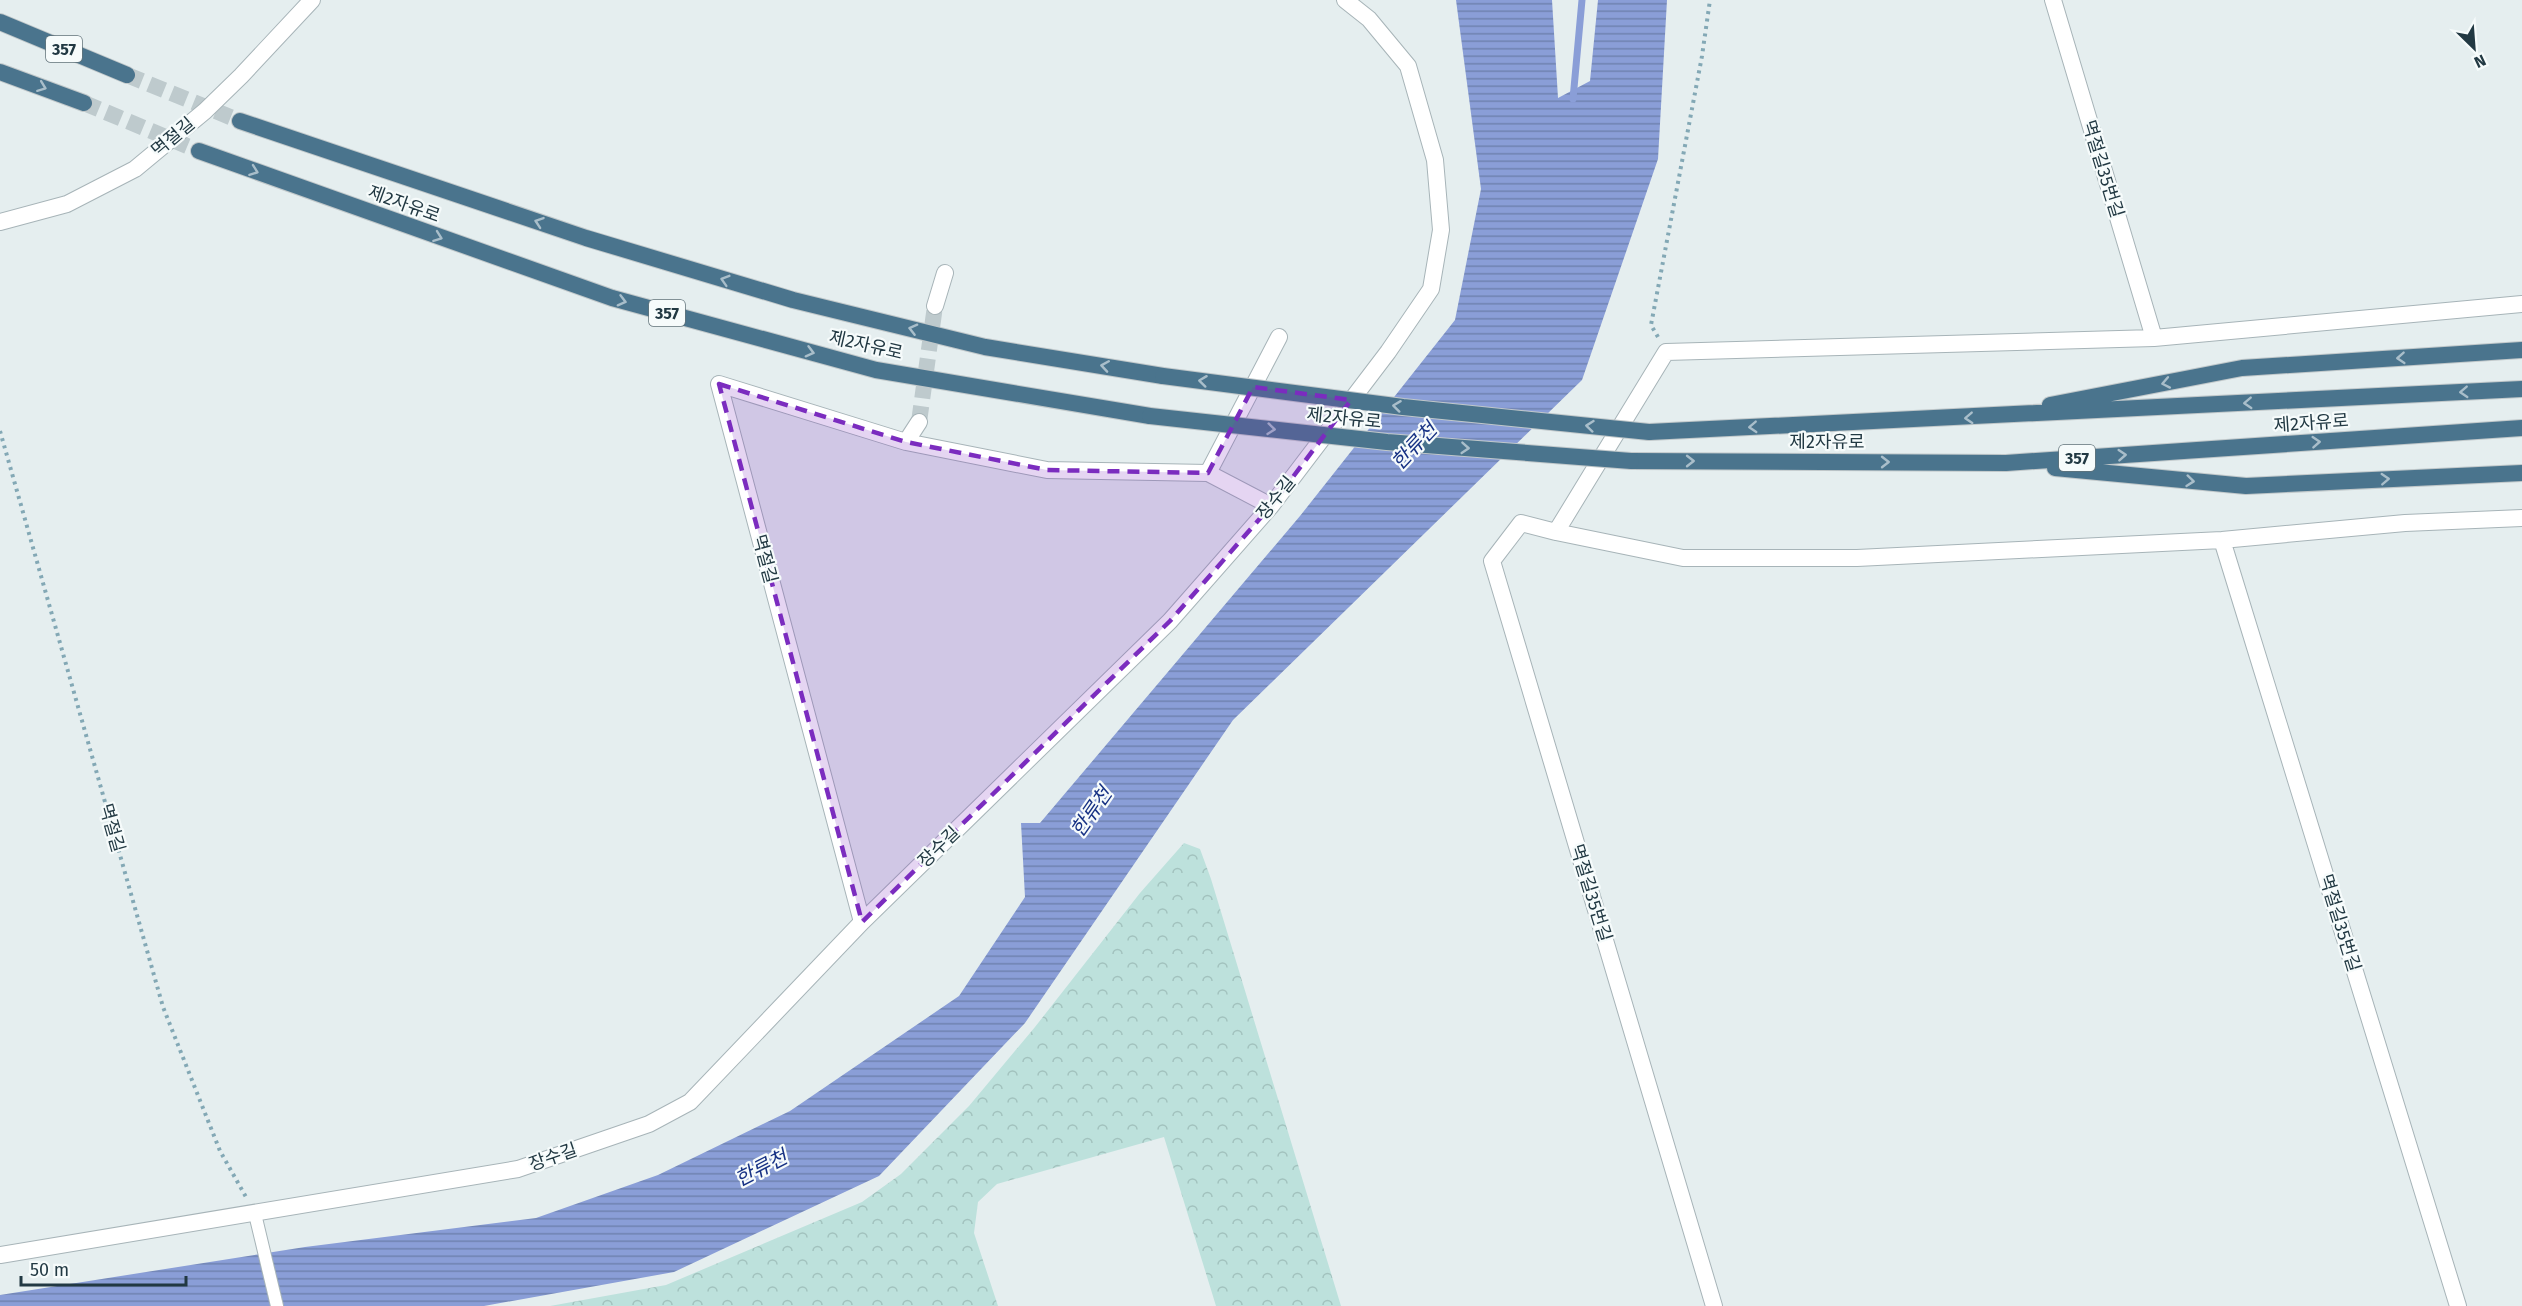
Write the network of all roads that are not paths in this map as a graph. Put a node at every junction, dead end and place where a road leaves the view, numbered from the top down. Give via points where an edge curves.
1 (312, 0) edge
2 (1345, 0) edge
3 (2053, 0) edge
4 (0, 22) edge
5 (0, 72) edge
6 (128, 75) tunnel mouth
7 (84, 103) tunnel mouth
8 (240, 121) tunnel mouth
9 (199, 151) tunnel mouth
10 (0, 222) edge
11 (945, 273) dead end
12 (2522, 304) edge
13 (935, 306) tunnel mouth
14 (1279, 337) dead end
15 (2154, 338) junction
16 (2522, 350) edge
17 (2522, 389) edge
18 (1992, 417) junction
19 (919, 423) tunnel mouth
20 (2522, 428) edge
21 (906, 442) junction
22 (2006, 463) junction
23 (2522, 472) edge
24 (1208, 473) junction
25 (1271, 506) junction
26 (2522, 518) edge
27 (1556, 532) junction
28 (2222, 540) junction
29 (862, 922) junction
30 (255, 1214) junction
31 (0, 1255) edge
32 (277, 1306) edge
33 (1714, 1306) edge
34 (2458, 1306) edge

1 - 10 street, 멱절길 via 205,111 135,169 67,204
2 - 25 street, 장수길 via 1369,19 1408,66 1435,160 1441,230 1431,289
3 - 15 street, 멱절길35번길
4 - 6 highway, 357
5 -> 7 highway, 357
18 -> 8 highway, 제2자유로, bridge via 1649,432 1403,407 1162,376 985,347 793,300 586,238
9 -> 22 highway, 제2자유로 / 357, bridge via 612,298 876,370 1150,416 1387,442 1632,461
11 - 13 street
12 - 15 street
14 - 24 street
15 - 27 street via 1666,352
16 -> 18 highway via 2241,368
17 -> 18 highway
19 - 21 street
22 -> 20 highway, 제2자유로 / 357
21 - 24 street via 1047,470
21 - 29 street, 멱절길 via 719,384
22 -> 23 highway via 2246,486
24 - 25 street
25 - 29 street, 장수길 via 1170,621
26 - 28 street via 2405,523
27 - 28 street via 1683,558 1857,558
27 - 33 street, 멱절길35번길 via 1521,523 1492,561
28 - 34 street, 멱절길35번길
29 - 30 street, 장수길 via 690,1102 649,1124 518,1169
30 - 31 street, 장수길
30 - 32 lane

